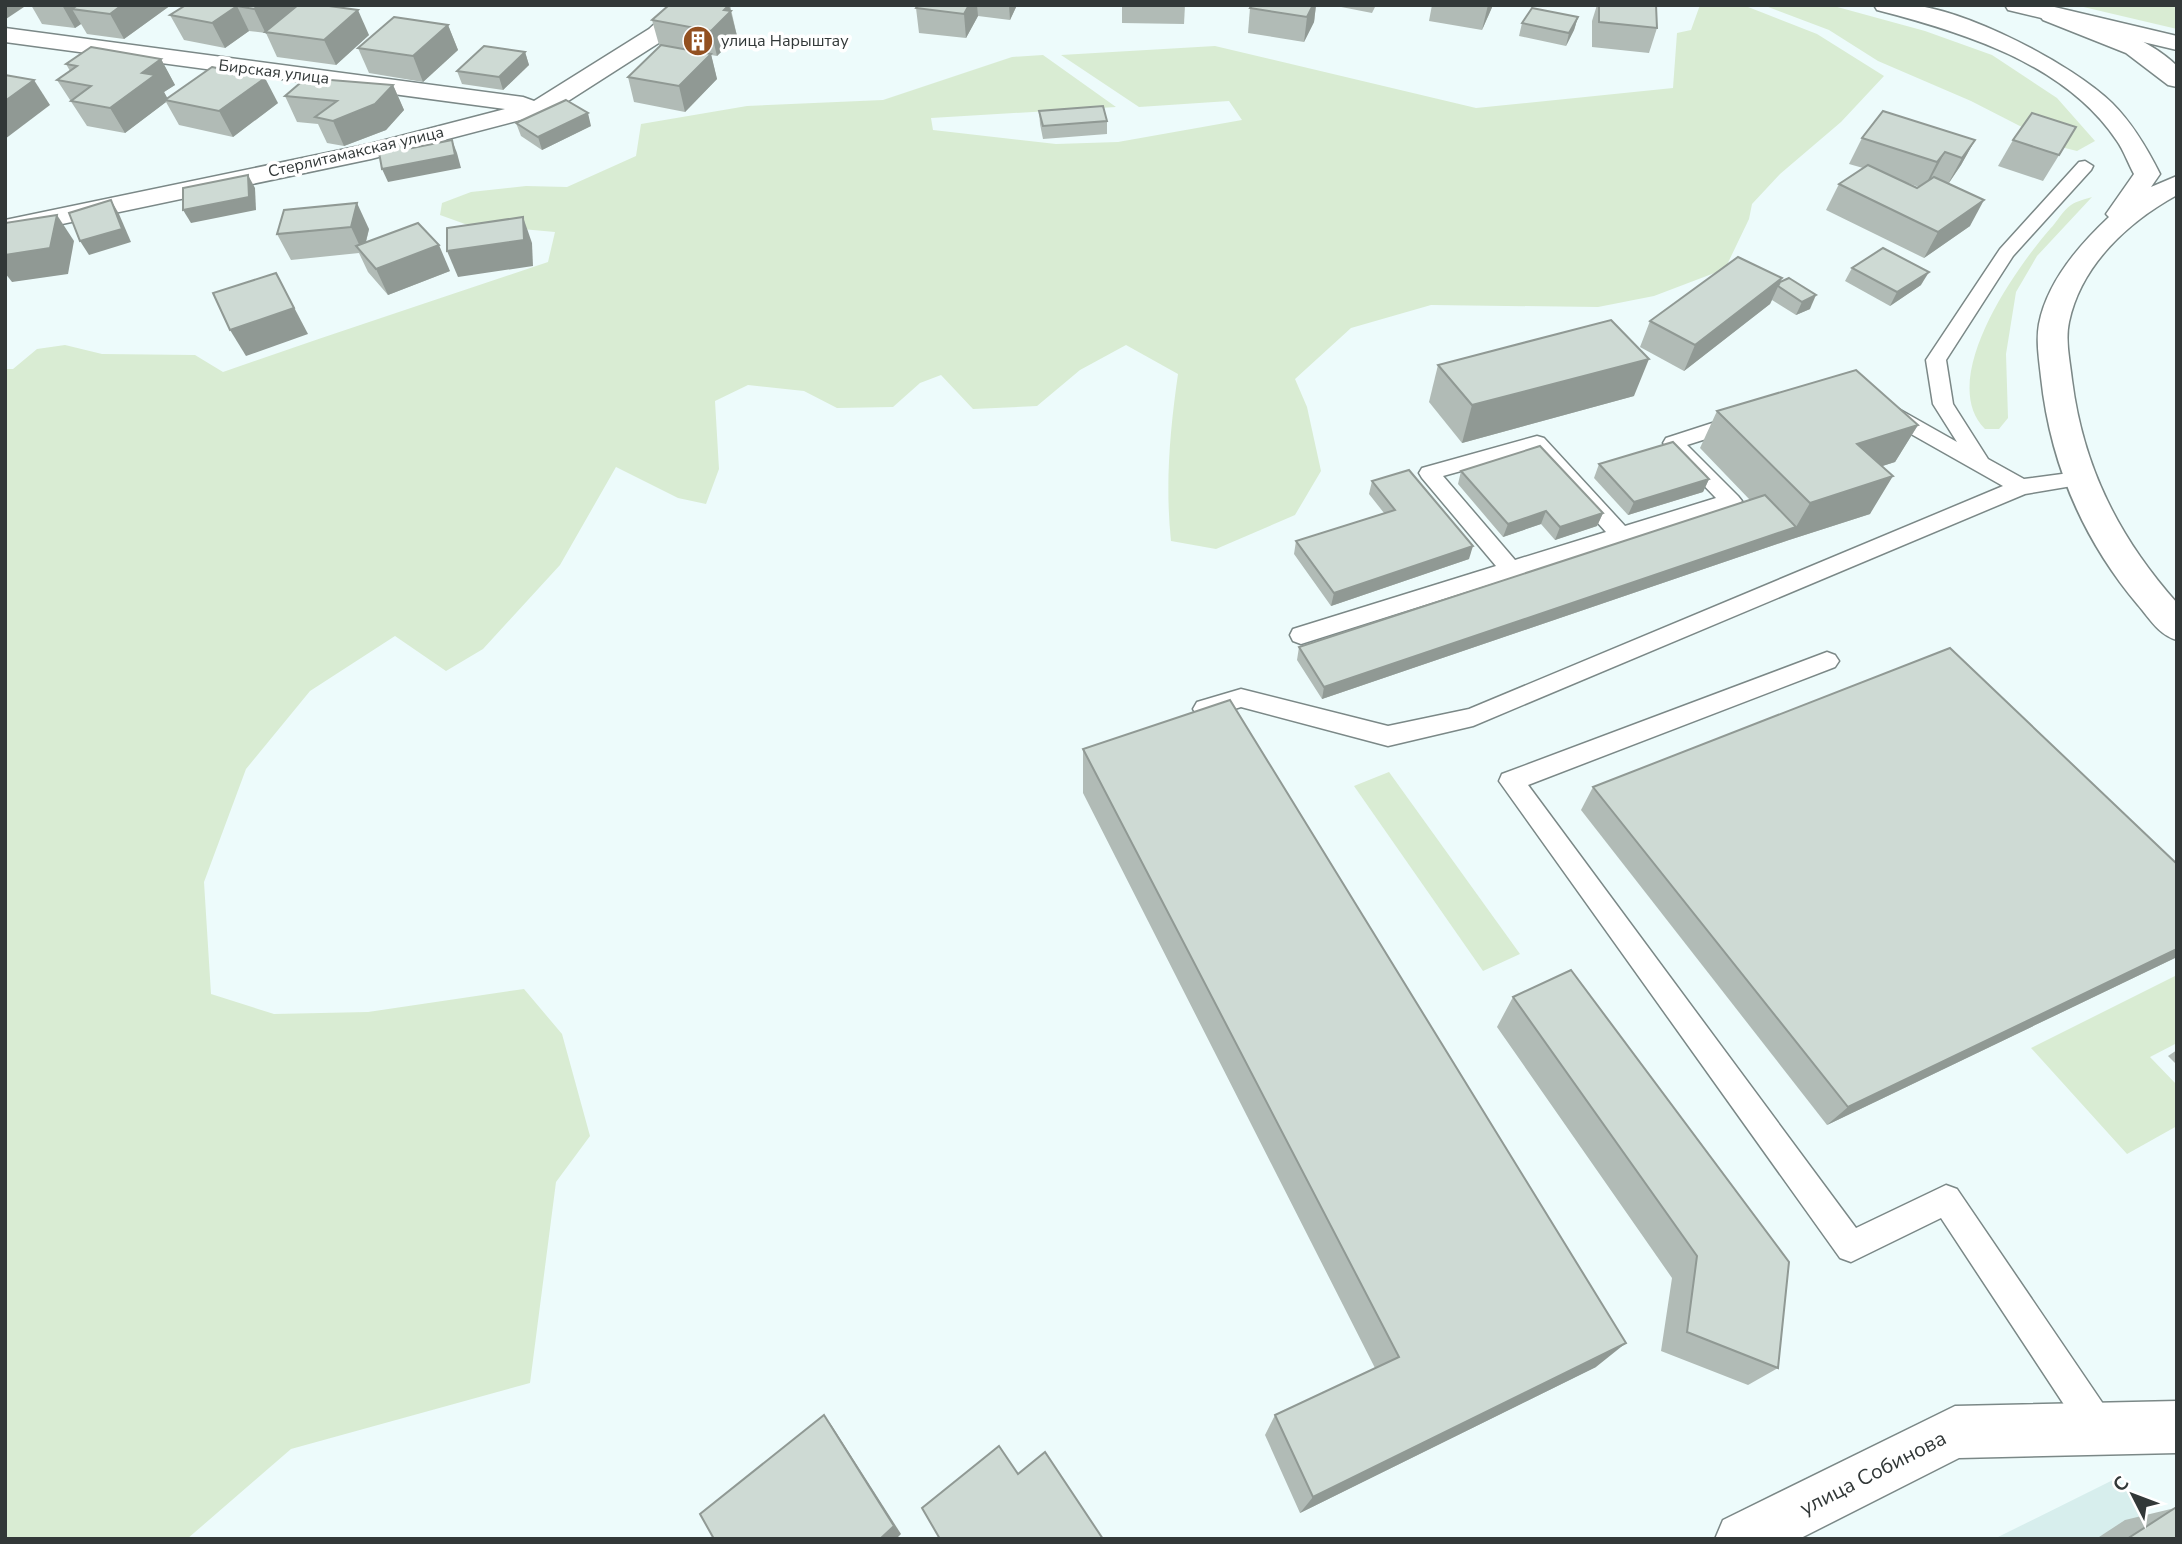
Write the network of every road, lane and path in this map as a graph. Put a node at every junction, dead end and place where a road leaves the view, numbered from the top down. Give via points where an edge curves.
1 (689, 5) edge
2 (1885, 5) edge
3 (2016, 5) edge
4 (2043, 11) junction
5 (5, 35) edge
6 (2177, 43) edge
7 (2177, 80) edge
8 (542, 107) junction
9 (2085, 166) dead end
10 (2174, 180) edge
11 (5, 228) edge
12 (2104, 234) junction
13 (1868, 400) edge
14 (1753, 417) edge
15 (1982, 466) junction
16 (2077, 479) junction
17 (2021, 487) junction
18 (1622, 536) junction
19 (1511, 570) junction
20 (2177, 627) edge
21 (1301, 635) dead end
22 (1826, 661) dead end
23 (1205, 709) edge
24 (2177, 1427) edge
25 (2100, 1429) junction
26 (1742, 1539) edge

1 - 8 street, Стерлитамакская улица via 657,34
2 - 12 street via 1970,29 2047,64 2112,119 2138,149 2147,174
3 - 4 street
4 - 6 street
4 - 7 street via 2151,56
5 - 8 street, Бирская улица
8 - 11 street, Стерлитамакская улица via 371,151
9 - 15 lane via 2006,253 1936,360 1943,404
10 - 12 street
12 - 16 street via 2076,268 2055,320 2063,428
13 - 15 lane
14 - 18 lane via 1673,443 1731,501
15 - 17 lane
16 - 17 lane
16 - 20 street via 2123,562
17 - 23 lane via 1473,718 1388,736 1241,698
18 - 19 lane
18 - 19 lane via 1536,443 1429,473
19 - 21 lane
22 - 25 lane via 1511,781 1851,1247 1946,1200
24 - 25 street, улица Собинова
25 - 26 street, улица Собинова via 1955,1432

